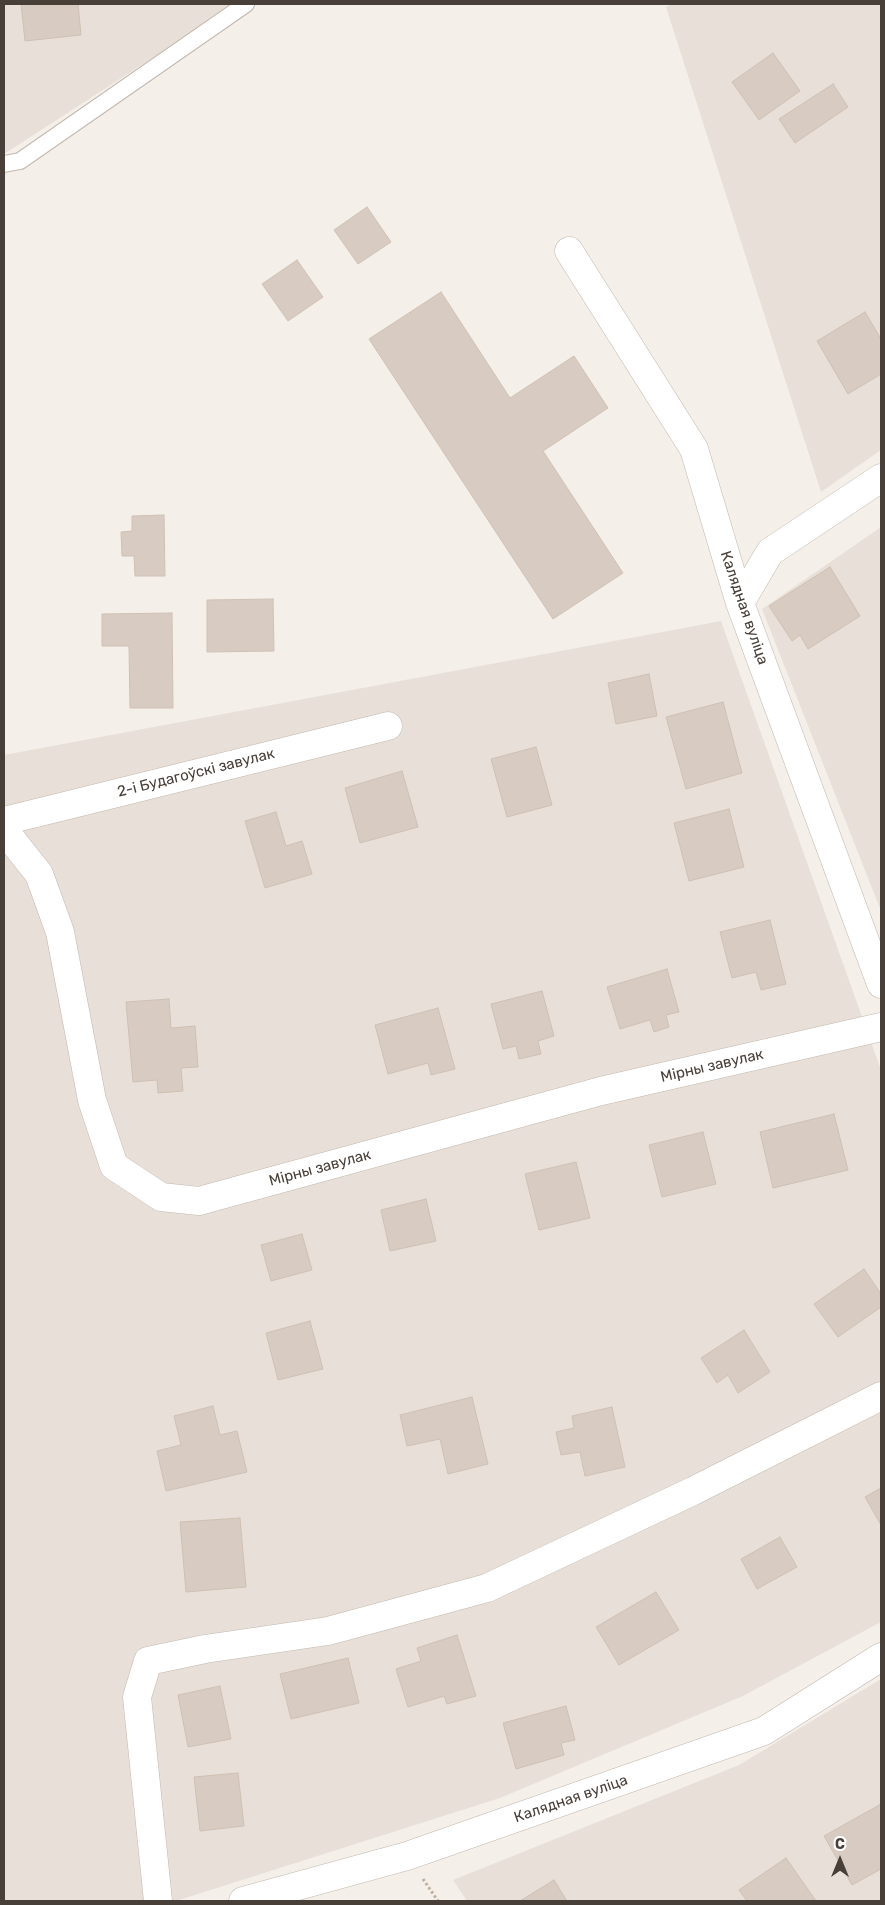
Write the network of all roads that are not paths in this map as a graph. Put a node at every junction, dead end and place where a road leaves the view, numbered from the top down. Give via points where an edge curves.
1 (246, 4) edge
2 (4, 164) edge
3 (569, 251) dead end
4 (881, 478) edge
5 (740, 603) junction
6 (388, 726) dead end
7 (4, 821) edge
8 (4, 830) edge
9 (881, 984) edge
10 (881, 1027) edge
11 (881, 1396) edge
12 (881, 1657) edge
13 (158, 1901) edge
14 (244, 1901) edge

1 - 2 lane via 20,161
3 - 5 street, Калядная вуліца via 694,449
4 - 5 street via 770,552
5 - 9 street, Калядная вуліца
6 - 7 street, 2-і Будагоўскі завулак
8 - 10 street, Мірны завулак via 39,874 60,932 92,1100 114,1166 161,1197 199,1201 601,1091
11 - 13 street via 693,1491 487,1588 328,1631 205,1649 148,1662 137,1697
12 - 14 street, Калядная вуліца via 764,1731 407,1856

